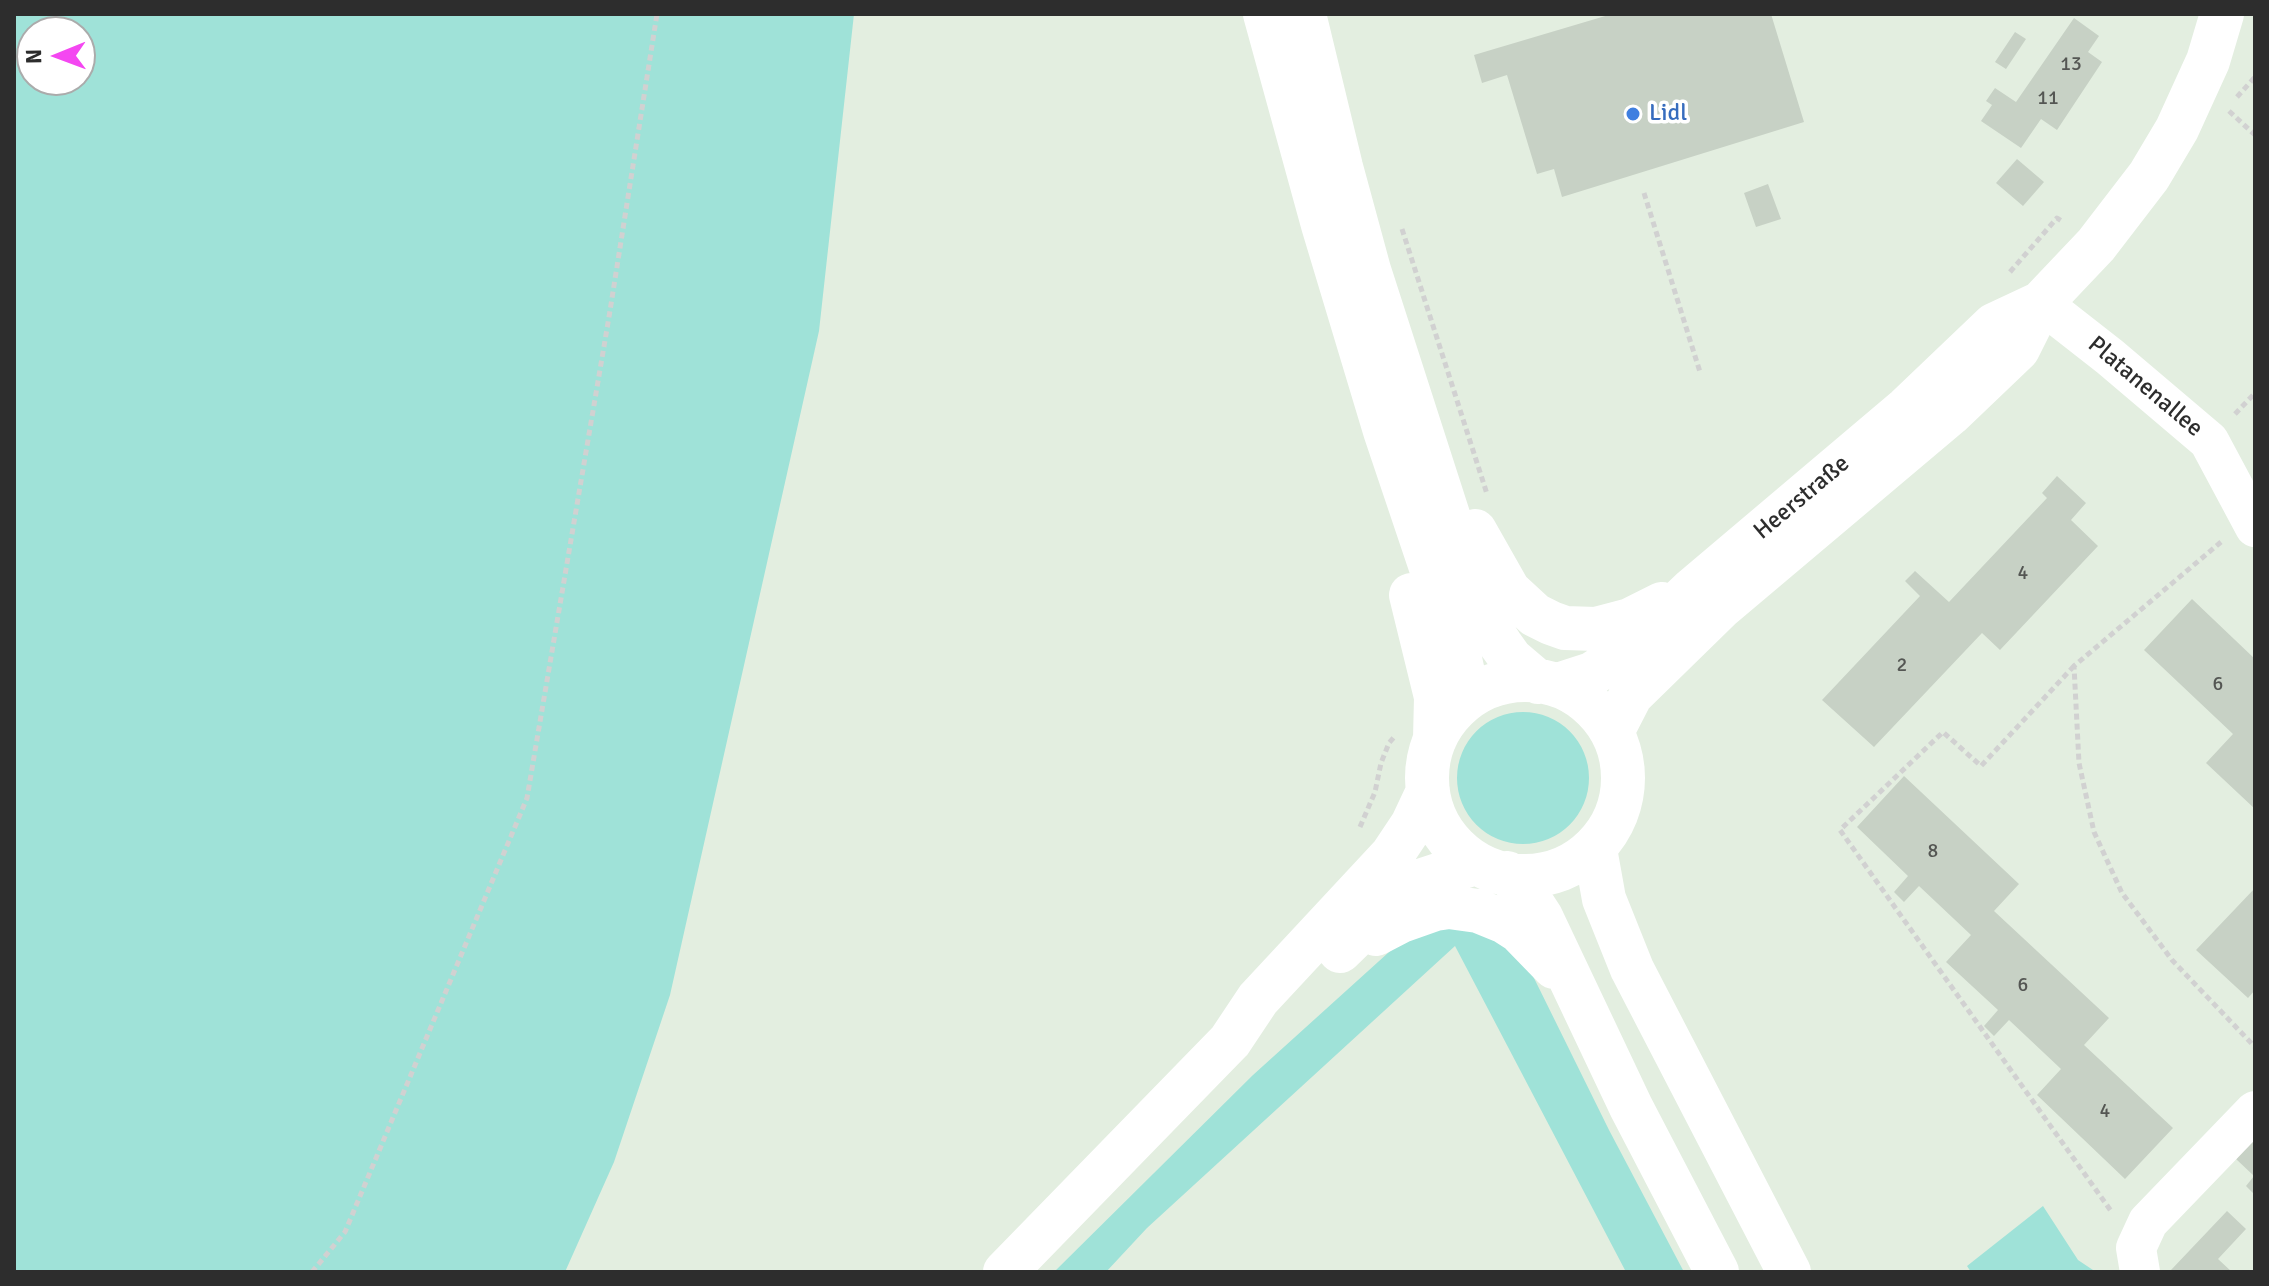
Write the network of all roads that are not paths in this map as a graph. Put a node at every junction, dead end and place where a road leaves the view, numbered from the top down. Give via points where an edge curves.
1 (1265, 14) edge
2 (1304, 14) edge
3 (2222, 14) edge
4 (2041, 303) junction
5 (1400, 423) junction
6 (2252, 523) edge
7 (1693, 589) junction
8 (1548, 683) junction
9 (1468, 696) junction
10 (1612, 732) junction
11 (1416, 736) junction
12 (1428, 791) junction
13 (1595, 849) junction
14 (1491, 868) junction
15 (1338, 953) junction
16 (1570, 982) junction
17 (1230, 1041) junction
18 (2255, 1111) edge
19 (2138, 1260) edge
20 (1005, 1272) edge
21 (1717, 1272) edge
22 (1789, 1272) edge

1 - 5 main road via 1323,225
2 - 5 main road
3 - 4 main road, Heerstraße via 2208,61 2149,176 2096,245
4 - 6 street, Platanenallee via 2209,441
4 - 7 main road, Heerstraße via 1994,325 1907,408
4 - 10 main road, Heerstraße via 2018,349 1993,375 1720,608 1631,695
5 - 7 main road via 1447,463 1498,576 1535,615 1565,628 1596,629 1630,620
5 - 8 main road via 1491,630 1511,659
5 - 9 main road
5 - 11 main road via 1389,495 1436,697
7 - 8 main road, Heerstraße via 1629,650 1592,674
8 - 9 main road via 1499,682
8 - 10 main road via 1585,697
9 - 11 main road via 1446,720
10 - 13 main road via 1622,764 1620,805
11 - 12 main road via 1428,765
12 - 14 main road via 1451,845
12 - 17 main road via 1392,855 1258,999
13 - 14 main road via 1561,870 1535,874
13 - 22 main road via 1604,899 1632,969
14 - 15 main road via 1417,882
14 - 16 main road via 1535,907
15 - 16 main road via 1418,915 1465,908 1519,931
15 - 17 main road via 1270,1018
16 - 21 main road
17 - 20 main road
18 - 19 street via 2148,1222

